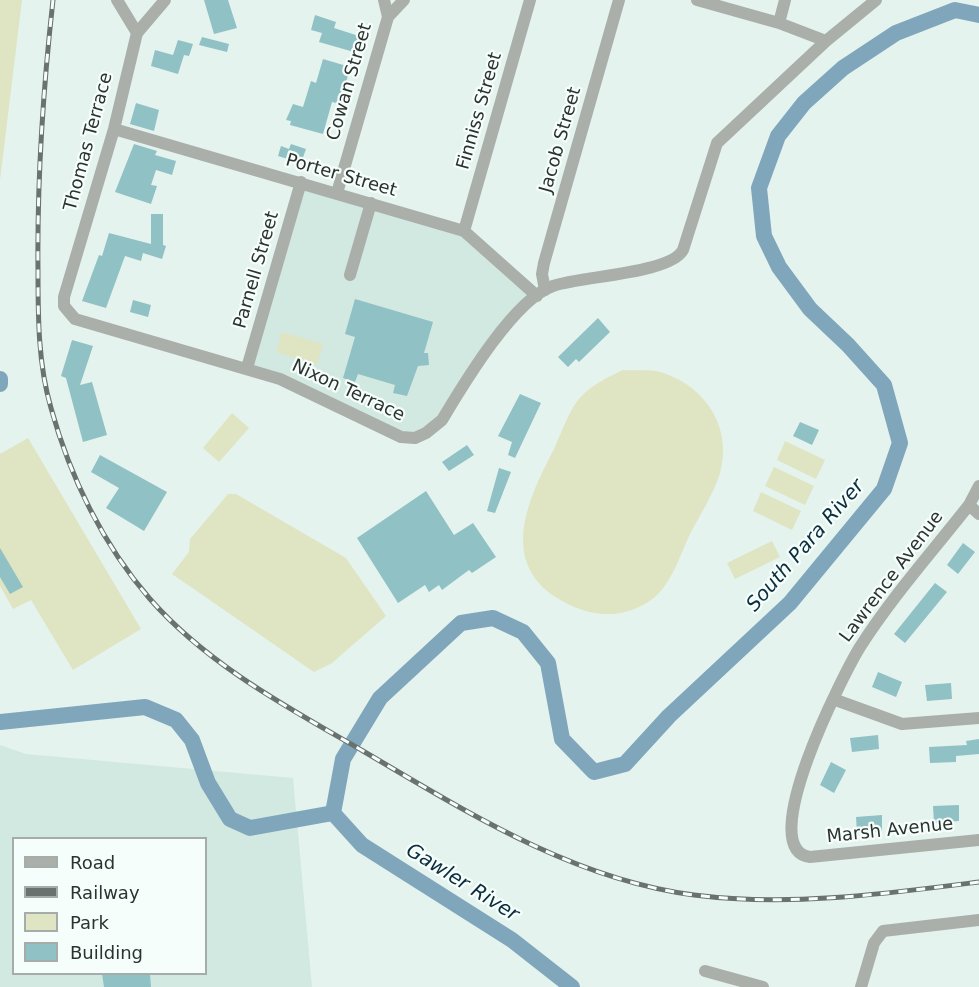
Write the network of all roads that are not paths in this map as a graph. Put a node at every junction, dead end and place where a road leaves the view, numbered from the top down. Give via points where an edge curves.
1 (117, 0) edge
2 (165, 0) edge
3 (384, 0) edge
4 (404, 0) edge
5 (530, 0) edge
6 (619, 0) edge
7 (697, 0) edge
8 (785, 0) edge
9 (876, 0) edge
10 (388, 17) junction
11 (779, 22) junction
12 (137, 33) junction
13 (826, 41) junction
14 (114, 129) junction
15 (302, 182) junction
16 (337, 193) junction
17 (371, 203) junction
18 (464, 231) junction
19 (350, 275) dead end
20 (541, 293) junction
21 (64, 297) joint
22 (247, 368) junction
23 (979, 486) edge
24 (969, 505) junction
25 (979, 514) edge
26 (833, 699) junction
27 (979, 718) edge
28 (979, 840) edge
29 (805, 856) joint
30 (979, 920) edge
31 (705, 971) dead end
32 (763, 987) edge
33 (861, 987) edge

1 - 12 street
2 - 12 street
3 - 10 street
4 - 10 street
5 - 18 street, Finniss Street
6 - 20 street, Jacob Street via 544,263
7 - 11 street
8 - 11 street
9 - 13 street
10 - 16 street, Cowan Street
11 - 13 street
12 - 14 street, Thomas Terrace
13 - 20 street via 717,143 678,258 665,265 600,276
14 - 15 street, Porter Street
14 - 21 street, Thomas Terrace
15 - 16 street, Porter Street
15 - 22 street, Parnell Street
16 - 17 street, Porter Street
17 - 18 street, Porter Street
17 - 19 street
18 - 20 street, Porter Street
20 - 22 street, Nixon Terrace via 526,304 492,344 442,420 434,429 415,438 391,433 304,388
21 - 22 street, Nixon Terrace via 64,306 75,319
23 - 24 street, Lawrence Avenue
24 - 25 street
24 - 26 street, Lawrence Avenue via 860,648
26 - 27 street via 902,724
26 - 29 street, Lawrence Avenue via 794,796 793,845
28 - 29 street, Marsh Avenue
30 - 33 street via 883,931 874,943
31 - 32 street

